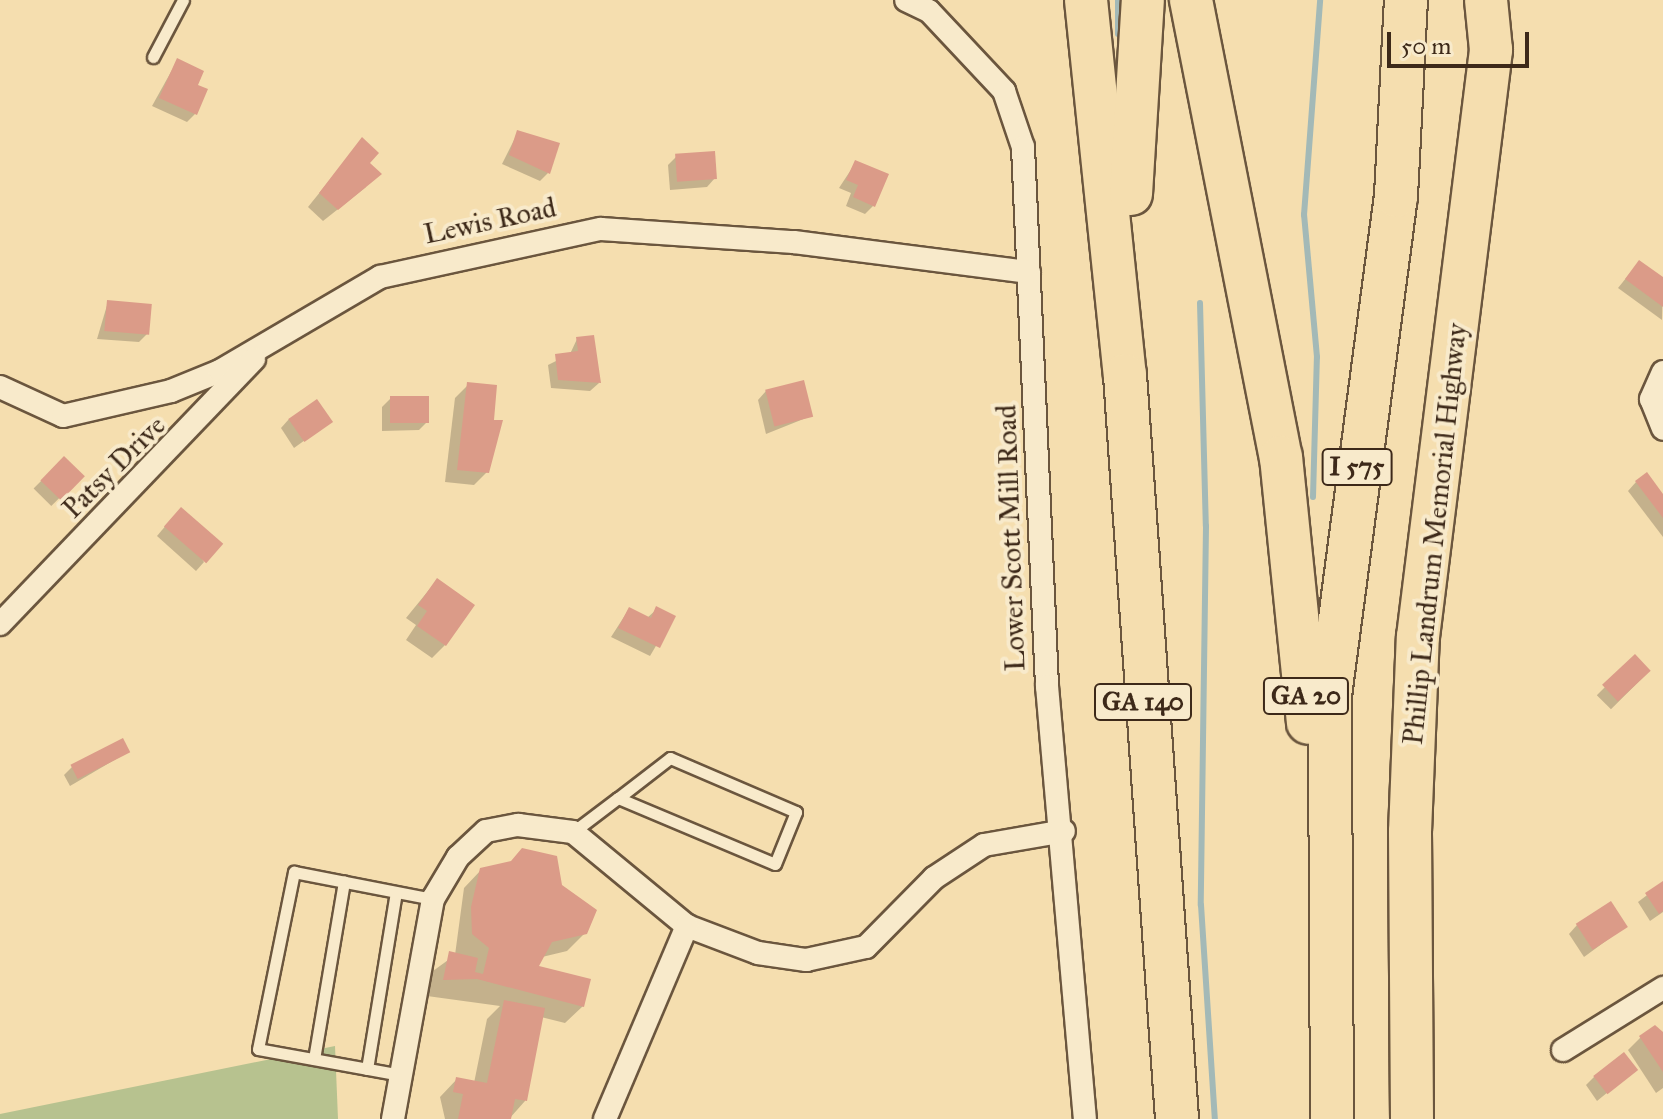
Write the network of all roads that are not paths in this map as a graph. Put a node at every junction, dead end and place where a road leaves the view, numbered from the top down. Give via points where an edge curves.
1 (183, 0) edge
2 (906, 0) edge
3 (1086, 0) edge
4 (1143, 0) edge
5 (1191, 0) edge
6 (1406, 0) edge
7 (1486, 0) edge
8 (1500, 0) edge
9 (1491, 50) junction
10 (153, 57) dead end
11 (1029, 272) junction
12 (265, 346) junction
13 (1125, 375) junction
14 (1662, 375) edge
15 (0, 387) edge
16 (1663, 429) edge
17 (0, 624) edge
18 (618, 798) junction
19 (1064, 831) junction
20 (573, 832) junction
21 (344, 882) junction
22 (396, 892) junction
23 (433, 899) junction
24 (687, 926) junction
25 (1331, 935) junction
26 (1663, 988) edge
27 (1563, 1050) dead end
28 (314, 1059) junction
29 (367, 1069) junction
30 (401, 1075) junction
31 (393, 1119) edge
32 (605, 1119) edge
33 (1085, 1119) edge
34 (1177, 1119) edge
35 (1332, 1119) edge
36 (1412, 1119) edge

1 - 10 lane
2 - 11 street, Lower Scott Mill Road via 929,11 1004,91 1023,147
3 - 13 highway
4 - 13 highway, GA 140
5 - 25 highway, GA 20 via 1281,457
6 - 25 highway, I 575 via 1396,196 1330,695
7 - 9 highway, Phillip Landrum Memorial Highway / I 575
8 - 9 highway
9 - 36 highway, Phillip Landrum Memorial Highway / I 575 via 1418,637 1410,832
11 - 12 street, Lewis Road via 794,242 601,229 380,277
11 - 19 street, Lower Scott Mill Road via 1047,686
12 - 15 street, Lewis Road via 171,391 63,416
12 - 17 street, Patsy Drive via 194,430
13 - 34 highway, GA 140
14 - 16 street via 1651,399
18 - 18 lane via 775,864 796,812 670,758
18 - 20 lane
19 - 24 street via 1012,835 959,858 887,931 847,955 783,958
19 - 33 street, Lower Scott Mill Road
20 - 23 street via 518,825 486,831 458,857
20 - 24 street
21 - 22 lane
21 - 28 lane
21 - 28 lane via 294,872 258,1049
22 - 23 lane
22 - 29 lane
23 - 30 street
24 - 32 street
25 - 35 highway, I 575
26 - 27 street
28 - 29 lane
29 - 30 lane
30 - 31 street

